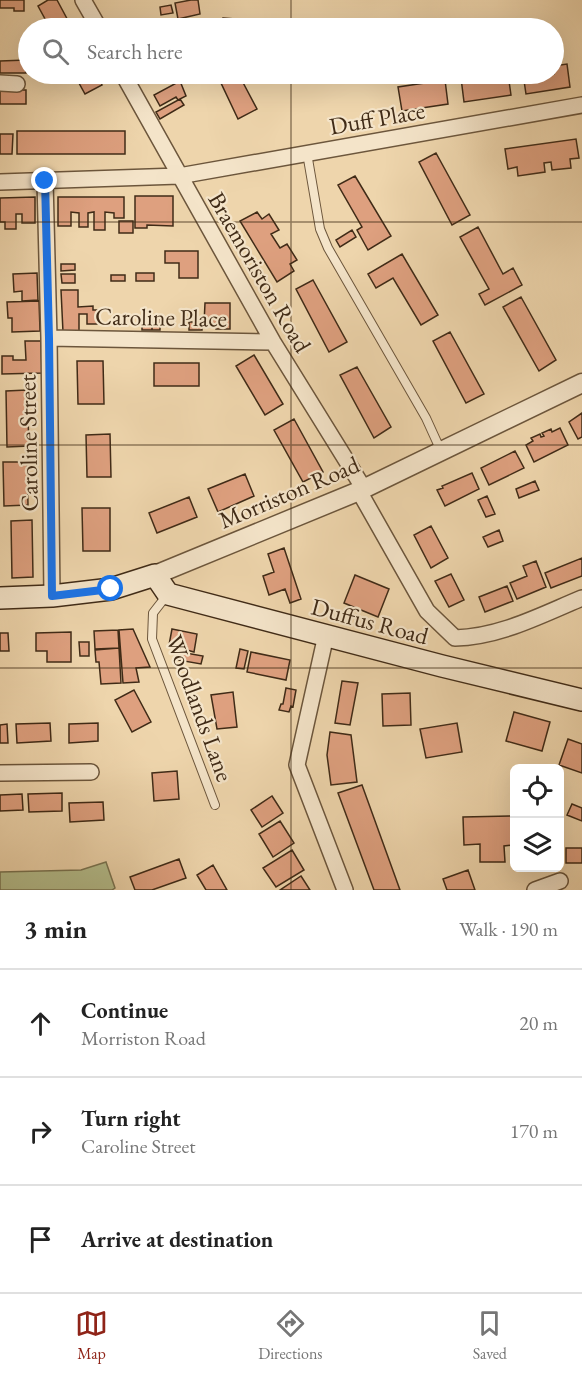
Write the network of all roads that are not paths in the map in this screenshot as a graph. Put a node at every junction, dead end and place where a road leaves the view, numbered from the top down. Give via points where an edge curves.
1 (83, 0) edge
2 (93, 18) edge
3 (0, 83) edge
4 (17, 84) dead end
5 (128, 84) edge
6 (582, 105) edge
7 (307, 153) junction
8 (179, 176) junction
9 (45, 181) junction
10 (0, 182) edge
11 (49, 338) junction
12 (273, 342) junction
13 (582, 383) edge
14 (441, 452) junction
15 (362, 490) junction
16 (155, 575) junction
17 (168, 594) junction
18 (52, 596) junction
19 (0, 598) edge
20 (582, 598) edge
21 (326, 635) junction
22 (582, 700) edge
23 (91, 772) dead end
24 (0, 773) edge
25 (215, 805) dead end
26 (345, 890) edge

1 - 2 street
3 - 4 street
5 - 8 street, Braemoriston Road
6 - 7 street, Duff Place
7 - 8 street, Duff Place
7 - 14 lane via 320,229 328,248 426,418
8 - 9 street, Duff Place
8 - 12 street, Braemoriston Road
9 - 10 street, Duff Place
9 - 11 street, Caroline Street
11 - 12 street, Caroline Place
11 - 18 street, Caroline Street
12 - 15 street, Braemoriston Road
13 - 14 street, Morriston Road
14 - 15 street, Morriston Road
15 - 16 street, Morriston Road
15 - 20 street, Braemoriston Road via 427,611 455,638 477,638
16 - 17 main road
16 - 18 main road, Morriston Road via 111,589
17 - 21 main road, Duffus Road
17 - 25 lane, Woodlands Lane via 153,614 152,639
18 - 19 main road, Morriston Road
21 - 22 main road, Duffus Road
21 - 26 street via 297,765
23 - 24 street

